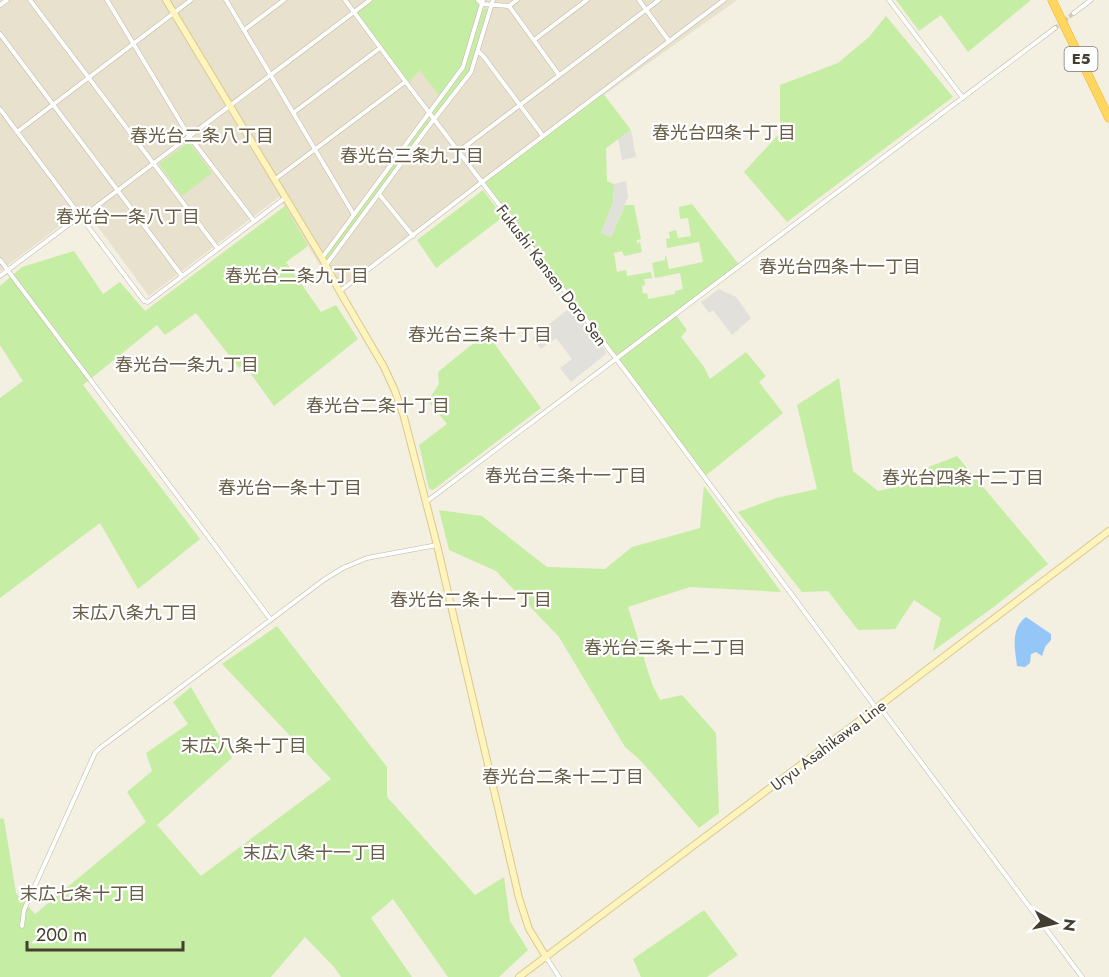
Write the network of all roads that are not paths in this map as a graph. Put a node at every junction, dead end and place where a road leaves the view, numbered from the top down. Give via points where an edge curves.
1 (7, 0) edge
2 (30, 0) edge
3 (107, 0) edge
4 (166, 0) edge
5 (191, 0) edge
6 (226, 0) edge
7 (284, 0) edge
8 (345, 0) edge
9 (370, 0) edge
10 (478, 0) edge
11 (518, 0) edge
12 (587, 0) edge
13 (639, 0) edge
14 (659, 0) edge
15 (724, 0) edge
16 (889, 0) edge
17 (1052, 0) edge
18 (1091, 0) edge
19 (483, 2) edge
20 (492, 3) edge
21 (0, 5) edge
22 (509, 6) junction
23 (646, 10) junction
24 (354, 12) junction
25 (174, 13) junction
26 (1074, 13) tunnel mouth
27 (1056, 28) tunnel mouth
28 (244, 30) junction
29 (0, 33) edge
30 (534, 40) junction
31 (669, 41) junction
32 (133, 44) junction
33 (380, 48) junction
34 (478, 51) junction
35 (271, 75) junction
36 (559, 75) junction
37 (89, 77) junction
38 (405, 82) junction
39 (963, 98) junction
40 (53, 104) junction
41 (519, 105) junction
42 (230, 106) junction
43 (0, 109) edge
44 (429, 112) junction
45 (293, 113) junction
46 (1109, 118) edge
47 (434, 119) junction
48 (17, 132) junction
49 (189, 136) junction
50 (543, 136) junction
51 (315, 150) junction
52 (459, 151) junction
53 (153, 163) junction
54 (274, 180) junction
55 (482, 182) junction
56 (118, 190) junction
57 (379, 194) junction
58 (285, 198) junction
59 (354, 215) junction
60 (81, 217) junction
61 (254, 221) junction
62 (413, 236) junction
63 (218, 249) junction
64 (322, 258) junction
65 (0, 260) edge
66 (325, 265) junction
67 (7, 270) junction
68 (0, 276) edge
69 (182, 276) junction
70 (340, 292) junction
71 (616, 359) junction
72 (426, 502) junction
73 (1109, 531) edge
74 (437, 545) junction
75 (271, 620) junction
76 (878, 707) junction
77 (22, 926) dead end
78 (546, 957) junction
79 (519, 977) edge
80 (559, 977) edge
81 (1082, 977) edge

1 - 21 street
2 - 37 street
3 - 32 street
4 - 25 street
5 - 25 street
6 - 28 street
7 - 28 street
8 - 24 street, Fukushi Kansen Doro Sen
9 - 24 street
10 - 19 street
11 - 22 street
12 - 30 street
13 - 23 street
14 - 23 street
15 - 31 street
16 - 39 street
17 - 46 highway, E5
18 - 26 street
19 - 20 street
19 - 44 street via 463,67
20 - 22 street
20 - 34 street
22 - 30 street
23 - 31 street
23 - 36 street
24 - 33 street, Fukushi Kansen Doro Sen
24 - 35 street
25 - 32 street
25 - 42 street
27 - 39 street, Fukushi Kansen Doro Sen
28 - 35 street
29 - 40 street
30 - 36 street
31 - 50 street
32 - 37 street
32 - 49 street
33 - 38 street, Fukushi Kansen Doro Sen
33 - 45 street
34 - 41 street
34 - 47 street via 471,72
35 - 42 street
35 - 45 street
36 - 41 street
37 - 40 street
37 - 53 street
38 - 44 street, Fukushi Kansen Doro Sen
38 - 51 street
39 - 71 street, Fukushi Kansen Doro Sen
40 - 48 street
40 - 56 street
41 - 50 street
41 - 52 street
42 - 49 street
42 - 54 street
43 - 48 street
44 - 47 street, Fukushi Kansen Doro Sen
44 - 59 street
45 - 51 street
47 - 52 street, Fukushi Kansen Doro Sen
47 - 57 street
48 - 60 street
49 - 53 street
49 - 61 street
50 - 55 street
51 - 54 street
51 - 59 street
52 - 55 street, Fukushi Kansen Doro Sen
53 - 56 street
53 - 63 street
54 - 58 street
55 - 62 street
55 - 71 street, Fukushi Kansen Doro Sen
56 - 60 street
56 - 69 street
57 - 62 street
57 - 66 street
58 - 61 street
58 - 64 street
59 - 64 street
60 - 67 street
60 - 69 street via 144,301 148,302
61 - 63 street
62 - 70 street
63 - 69 street
64 - 66 street
65 - 67 street
66 - 70 street
67 - 68 street
67 - 75 street
70 - 72 street via 395,391
71 - 72 street
71 - 76 street
72 - 74 street
73 - 76 street, Uryu Asahikawa Line
74 - 75 street via 367,558 343,568
74 - 78 street via 519,898 529,929
75 - 77 street via 95,753 24,910
76 - 78 street, Uryu Asahikawa Line
76 - 81 street
78 - 79 street, Uryu Asahikawa Line
78 - 80 street

